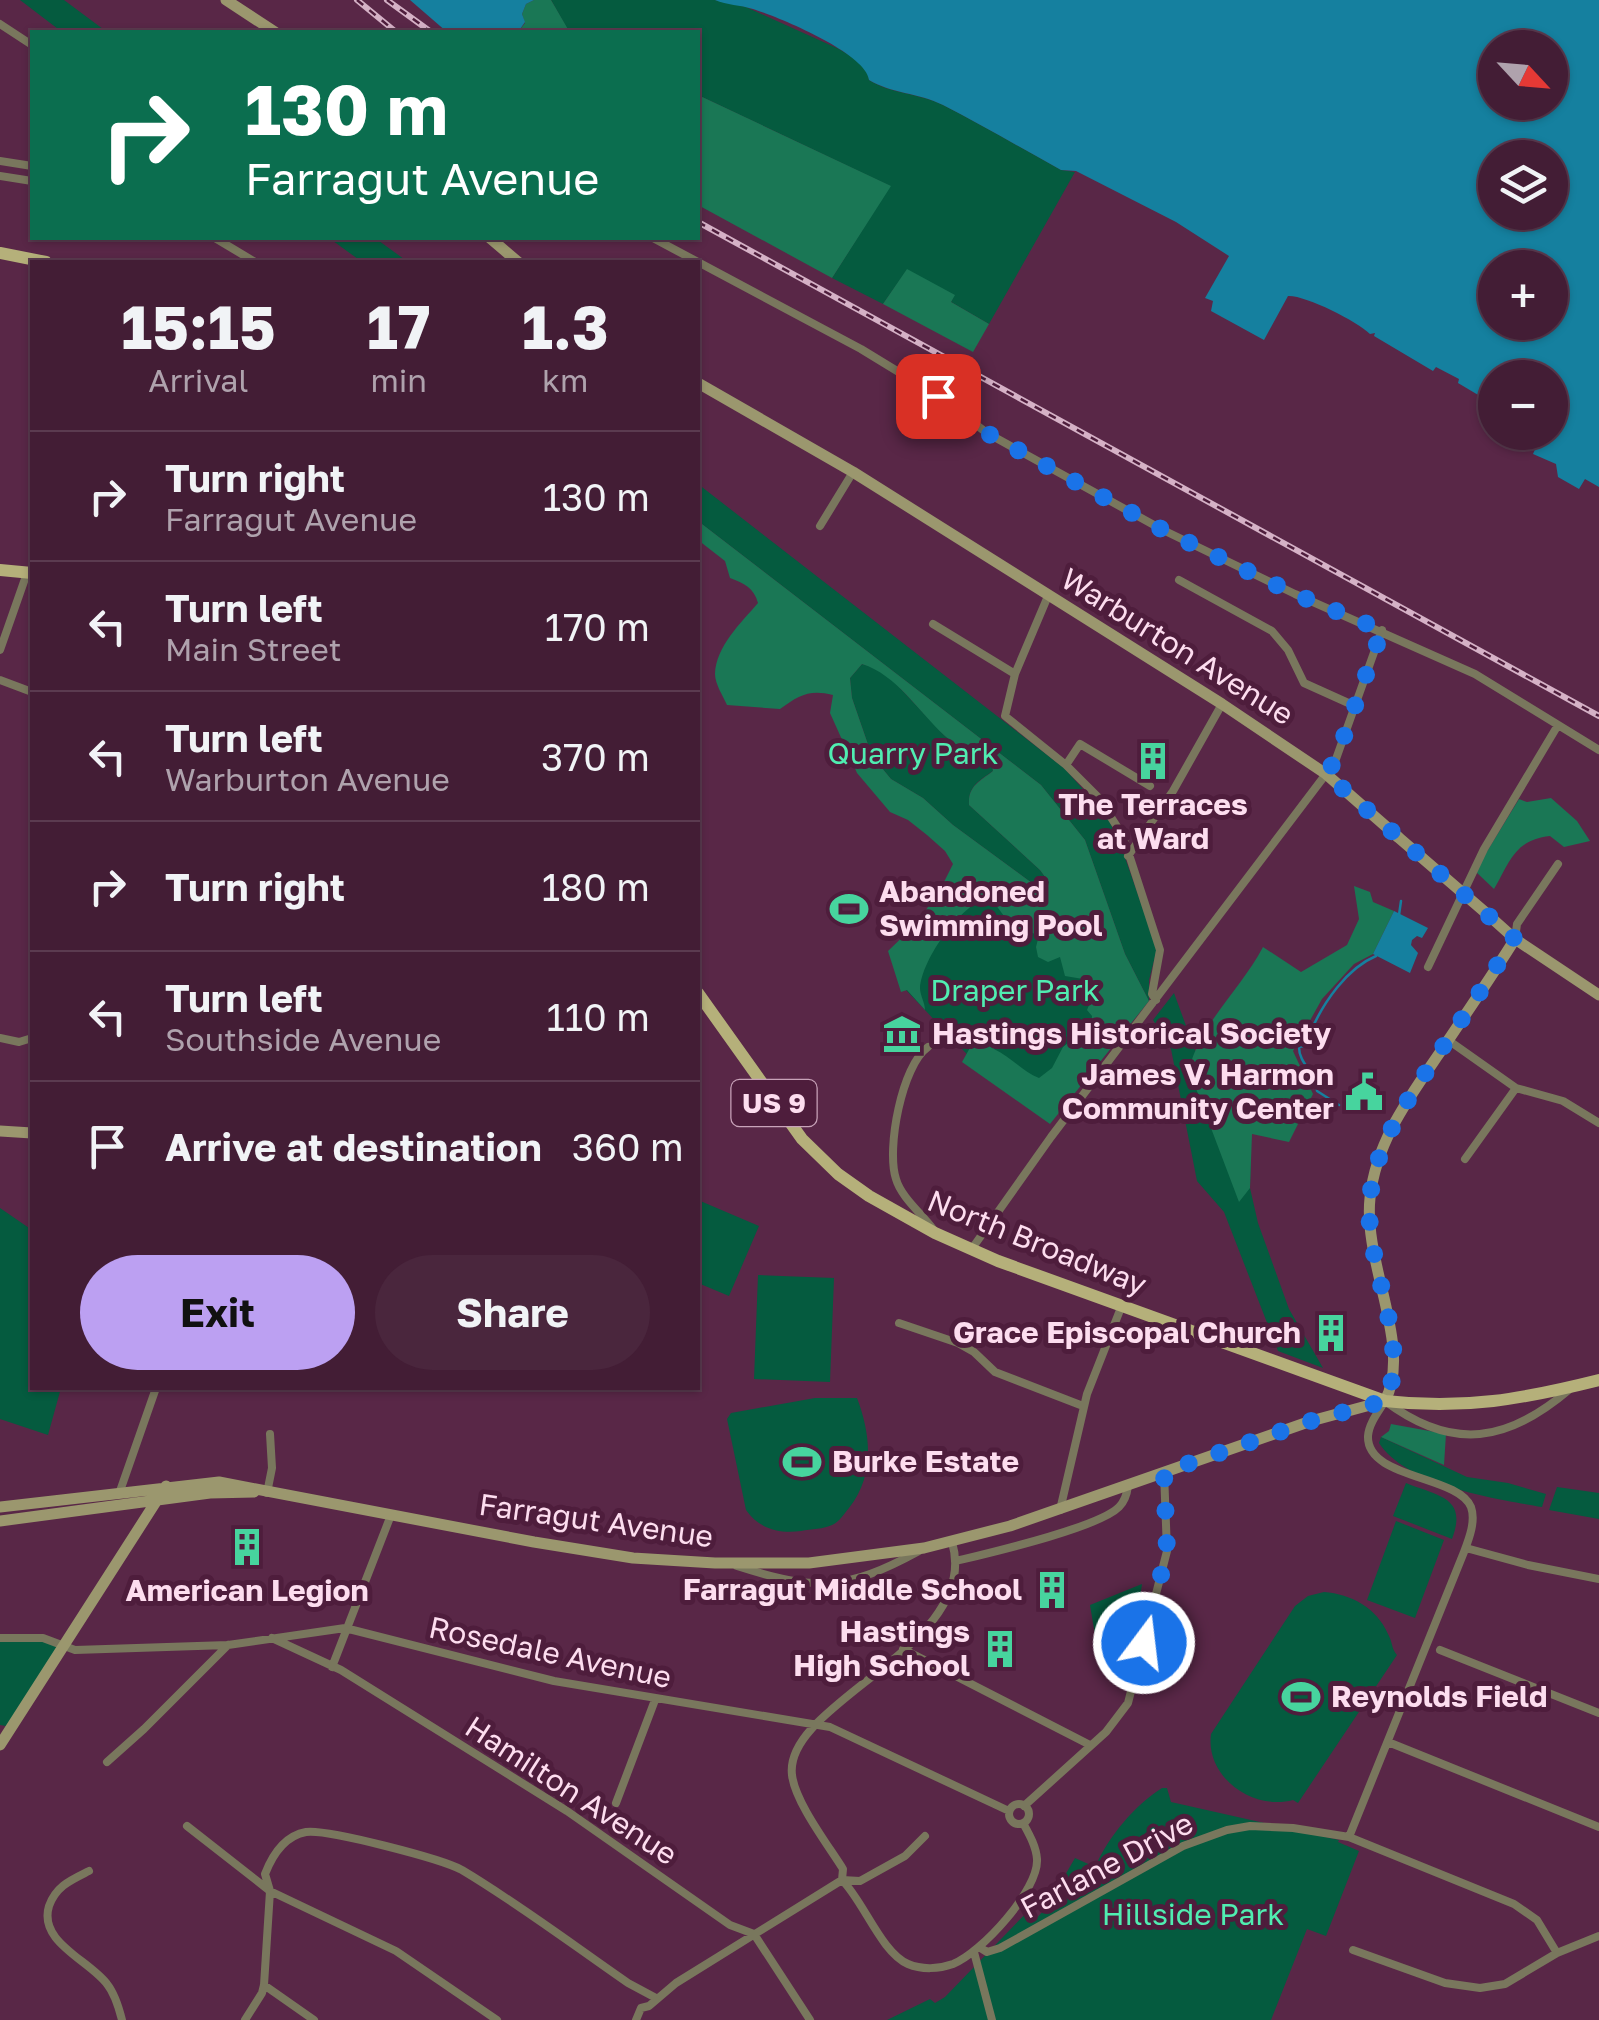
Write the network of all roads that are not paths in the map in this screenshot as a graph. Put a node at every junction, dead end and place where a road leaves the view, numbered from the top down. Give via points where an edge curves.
1 (226, 0) edge
2 (0, 24) edge
3 (272, 30) edge
4 (30, 44) edge
5 (0, 161) edge
6 (30, 166) edge
7 (0, 176) edge
8 (30, 181) edge
9 (218, 240) edge
10 (492, 240) edge
11 (657, 240) edge
12 (0, 254) edge
13 (34, 260) edge
14 (252, 260) edge
15 (516, 260) edge
16 (694, 260) edge
17 (700, 263) edge
18 (700, 384) edge
19 (853, 472) junction
20 (820, 526) dead end
21 (0, 570) edge
22 (30, 573) edge
23 (1180, 580) dead end
24 (1048, 596) junction
25 (933, 624) dead end
26 (1382, 630) junction
27 (0, 650) edge
28 (1015, 674) junction
29 (0, 680) edge
30 (30, 691) edge
31 (1222, 704) junction
32 (1355, 706) junction
33 (1558, 725) junction
34 (1599, 750) edge
35 (1066, 765) junction
36 (1326, 774) junction
37 (1150, 786) dead end
38 (1128, 856) junction
39 (1558, 864) dead end
40 (1514, 938) junction
41 (1428, 967) dead end
42 (1599, 995) edge
43 (700, 996) edge
44 (1156, 1000) junction
45 (0, 1038) edge
46 (30, 1039) edge
47 (1448, 1040) junction
48 (928, 1048) dead end
49 (1516, 1088) junction
50 (1599, 1123) edge
51 (0, 1131) edge
52 (30, 1133) edge
53 (1465, 1160) dead end
54 (935, 1233) junction
55 (971, 1250) junction
56 (1122, 1306) junction
57 (899, 1323) dead end
58 (1599, 1380) edge
59 (1573, 1387) junction
60 (155, 1390) edge
61 (1385, 1401) junction
62 (1084, 1406) junction
63 (270, 1434) dead end
64 (1164, 1472) junction
65 (166, 1486) junction
66 (1128, 1486) junction
67 (120, 1490) junction
68 (263, 1492) junction
69 (160, 1500) junction
70 (28, 1504) junction
71 (122, 1505) junction
72 (0, 1507) edge
73 (1060, 1510) junction
74 (391, 1515) junction
75 (30, 1518) junction
76 (0, 1521) edge
77 (138, 1533) junction
78 (952, 1542) junction
79 (924, 1548) junction
80 (1466, 1548) junction
81 (956, 1561) junction
82 (728, 1564) junction
83 (1599, 1579) edge
84 (346, 1628) junction
85 (0, 1638) edge
86 (272, 1638) junction
87 (66, 1645) junction
88 (228, 1645) junction
89 (904, 1649) junction
90 (1440, 1650) dead end
91 (332, 1667) junction
92 (655, 1700) junction
93 (1599, 1713) edge
94 (816, 1725) junction
95 (1388, 1742) junction
96 (0, 1745) edge
97 (1090, 1745) junction
98 (106, 1762) dead end
99 (616, 1803) dead end
100 (1024, 1806) junction
101 (1009, 1811) junction
102 (1023, 1823) junction
103 (187, 1826) dead end
104 (1599, 1827) edge
105 (924, 1836) dead end
106 (1349, 1837) junction
107 (89, 1871) dead end
108 (842, 1880) junction
109 (270, 1891) junction
110 (754, 1934) junction
111 (1599, 1936) edge
112 (976, 1950) junction
113 (1353, 1950) dead end
114 (1557, 1952) junction
115 (264, 1984) junction
116 (656, 1998) junction
117 (649, 2006) junction
118 (122, 2020) edge
119 (245, 2020) edge
120 (314, 2020) edge
121 (497, 2020) edge
122 (636, 2020) edge
123 (652, 2020) edge
124 (810, 2020) edge
125 (992, 2020) edge

1 - 3 main road
2 - 4 street
5 - 6 street
7 - 8 street
9 - 14 street
10 - 15 main road
11 - 16 street
12 - 13 main road
17 - 26 street via 861,349 987,433 1146,520
18 - 19 main road, Warburton Avenue
19 - 20 street
19 - 24 main road, Warburton Avenue
21 - 22 main road
22 - 27 street
23 - 32 street via 1272,631 1304,683
24 - 28 street
24 - 31 main road, Warburton Avenue
25 - 28 street
26 - 32 street
26 - 33 street via 1475,674
28 - 35 street via 1005,716
29 - 30 street
31 - 36 main road, Warburton Avenue
31 - 38 street
32 - 36 street
33 - 34 street
33 - 41 street via 1484,849
35 - 37 street via 1080,744
35 - 38 street via 1111,814
36 - 40 main road, Warburton Avenue, bridge
36 - 44 street
38 - 44 street via 1160,950
39 - 40 street
40 - 42 main road, Warburton Avenue
40 - 47 main road
43 - 54 main road, North Broadway / US 9 via 810,1149 859,1190
44 - 55 street
45 - 46 street
47 - 49 street
47 - 61 main road via 1397,1116 1372,1182 1370,1238 1396,1362
48 - 54 street via 916,1058 898,1106 893,1160 898,1185
49 - 50 street via 1563,1101
49 - 53 street
51 - 52 main road
54 - 55 main road, North Broadway / US 9
55 - 56 main road, North Broadway / US 9
56 - 61 main road, North Broadway / US 9
56 - 62 street
57 - 62 street via 958,1343 994,1372
58 - 59 main road, US 9
59 - 61 main road, US 9 via 1482,1405
59 - 61 street via 1490,1435 1431,1427
60 - 67 street
61 - 64 main road, Farragut Avenue
61 - 80 street via 1368,1432 1372,1452 1467,1500 1473,1518
62 - 73 street
63 - 68 street via 272,1468
64 - 66 main road, Farragut Avenue
64 - 97 street via 1167,1551 1140,1660 1124,1711
65 - 67 main road, Farragut Avenue
65 - 68 main road, Farragut Avenue via 219,1482
65 - 69 main road
66 - 73 main road, Farragut Avenue
66 - 81 street via 1123,1503 1108,1515
67 - 70 main road, Farragut Avenue
68 - 69 main road, Farragut Avenue
68 - 74 main road, Farragut Avenue
69 - 71 main road, Farragut Avenue
69 - 77 main road
70 - 72 main road, Farragut Avenue
70 - 75 main road
71 - 75 main road, Farragut Avenue
71 - 77 main road via 135,1516
73 - 78 main road, Farragut Avenue
74 - 82 main road, Farragut Avenue via 620,1556
74 - 84 street
75 - 76 main road, Farragut Avenue
77 - 87 main road
78 - 79 main road, Farragut Avenue
78 - 81 street
79 - 82 main road, Farragut Avenue via 809,1563
79 - 82 street via 838,1584 800,1583
80 - 83 street
80 - 95 street
81 - 89 street via 940,1610
84 - 86 street, Rosedale Avenue
84 - 91 street
84 - 92 street, Rosedale Avenue
85 - 87 street, Rosedale Avenue
86 - 88 street, Rosedale Avenue
86 - 91 street, Hamilton Avenue
87 - 88 street, Rosedale Avenue
87 - 96 main road
88 - 98 street
89 - 94 street
89 - 97 street
90 - 93 street
91 - 110 street, Hamilton Avenue via 567,1811 730,1925
92 - 94 street, Rosedale Avenue
92 - 99 street
94 - 101 street, Rosedale Avenue via 844,1731
94 - 108 street via 796,1750 792,1776
95 - 104 street
95 - 106 street
97 - 100 street
100 - 101 street
100 - 102 street via 1029,1814
101 - 102 street via 1014,1822
102 - 112 street via 1038,1860 1032,1881
103 - 109 street
105 - 108 street via 905,1856 860,1882
106 - 112 street, Farlane Drive via 1267,1825 1227,1830 1183,1846 1000,1948
106 - 114 street, Farlane Drive via 1514,1904 1537,1920
107 - 118 street via 54,1894 48,1924 108,1985
108 - 110 street
108 - 112 street, Farlane Drive via 896,1957 908,1964 934,1969
109 - 115 street
109 - 116 street via 264,1874 274,1854 305,1832 410,1854 460,1869
109 - 121 street via 396,1951
110 - 116 street
110 - 124 street, Hamilton Avenue
111 - 114 street
112 - 125 street
113 - 114 street via 1445,1983 1480,1988 1516,1979
115 - 119 street
115 - 120 street
116 - 117 street
117 - 122 street
117 - 123 street

